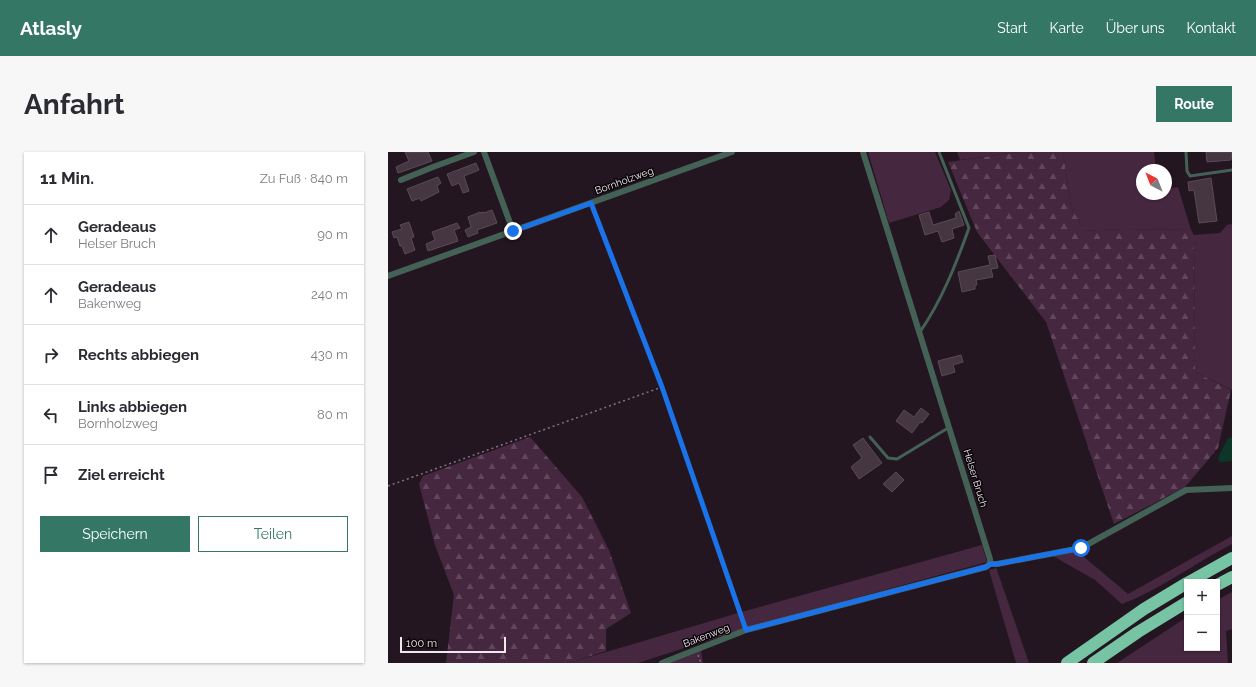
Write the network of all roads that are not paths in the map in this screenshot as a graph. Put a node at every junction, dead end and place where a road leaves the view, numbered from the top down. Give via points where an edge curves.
1 (474, 152) edge
2 (484, 152) edge
3 (732, 152) edge
4 (863, 152) edge
5 (939, 152) edge
6 (1186, 152) edge
7 (1232, 170) edge
8 (400, 180) dead end
9 (513, 231) junction
10 (388, 276) edge
11 (920, 332) junction
12 (950, 428) junction
13 (870, 437) dead end
14 (1232, 488) edge
15 (1232, 558) edge
16 (990, 564) junction
17 (1232, 578) edge
18 (1194, 579) edge
19 (1184, 584) edge
20 (1220, 584) edge
21 (1184, 604) edge
22 (662, 663) edge
23 (1067, 663) edge
24 (1093, 663) edge

1 - 8 street
2 - 9 street
3 - 9 street, Bornholzweg
4 - 11 street, Helser Bruch
5 - 11 lane via 969,228 957,261 932,314
6 - 7 lane via 1187,171 1190,176
9 - 10 street, Bornholzweg
11 - 12 street, Helser Bruch
12 - 13 lane via 897,459 888,458
12 - 16 street, Helser Bruch
14 - 16 street via 1186,490 1081,548
15 - 18 highway
16 - 22 street, Bakenweg via 746,630
17 - 20 highway
19 - 23 highway via 1144,608
21 - 24 highway

